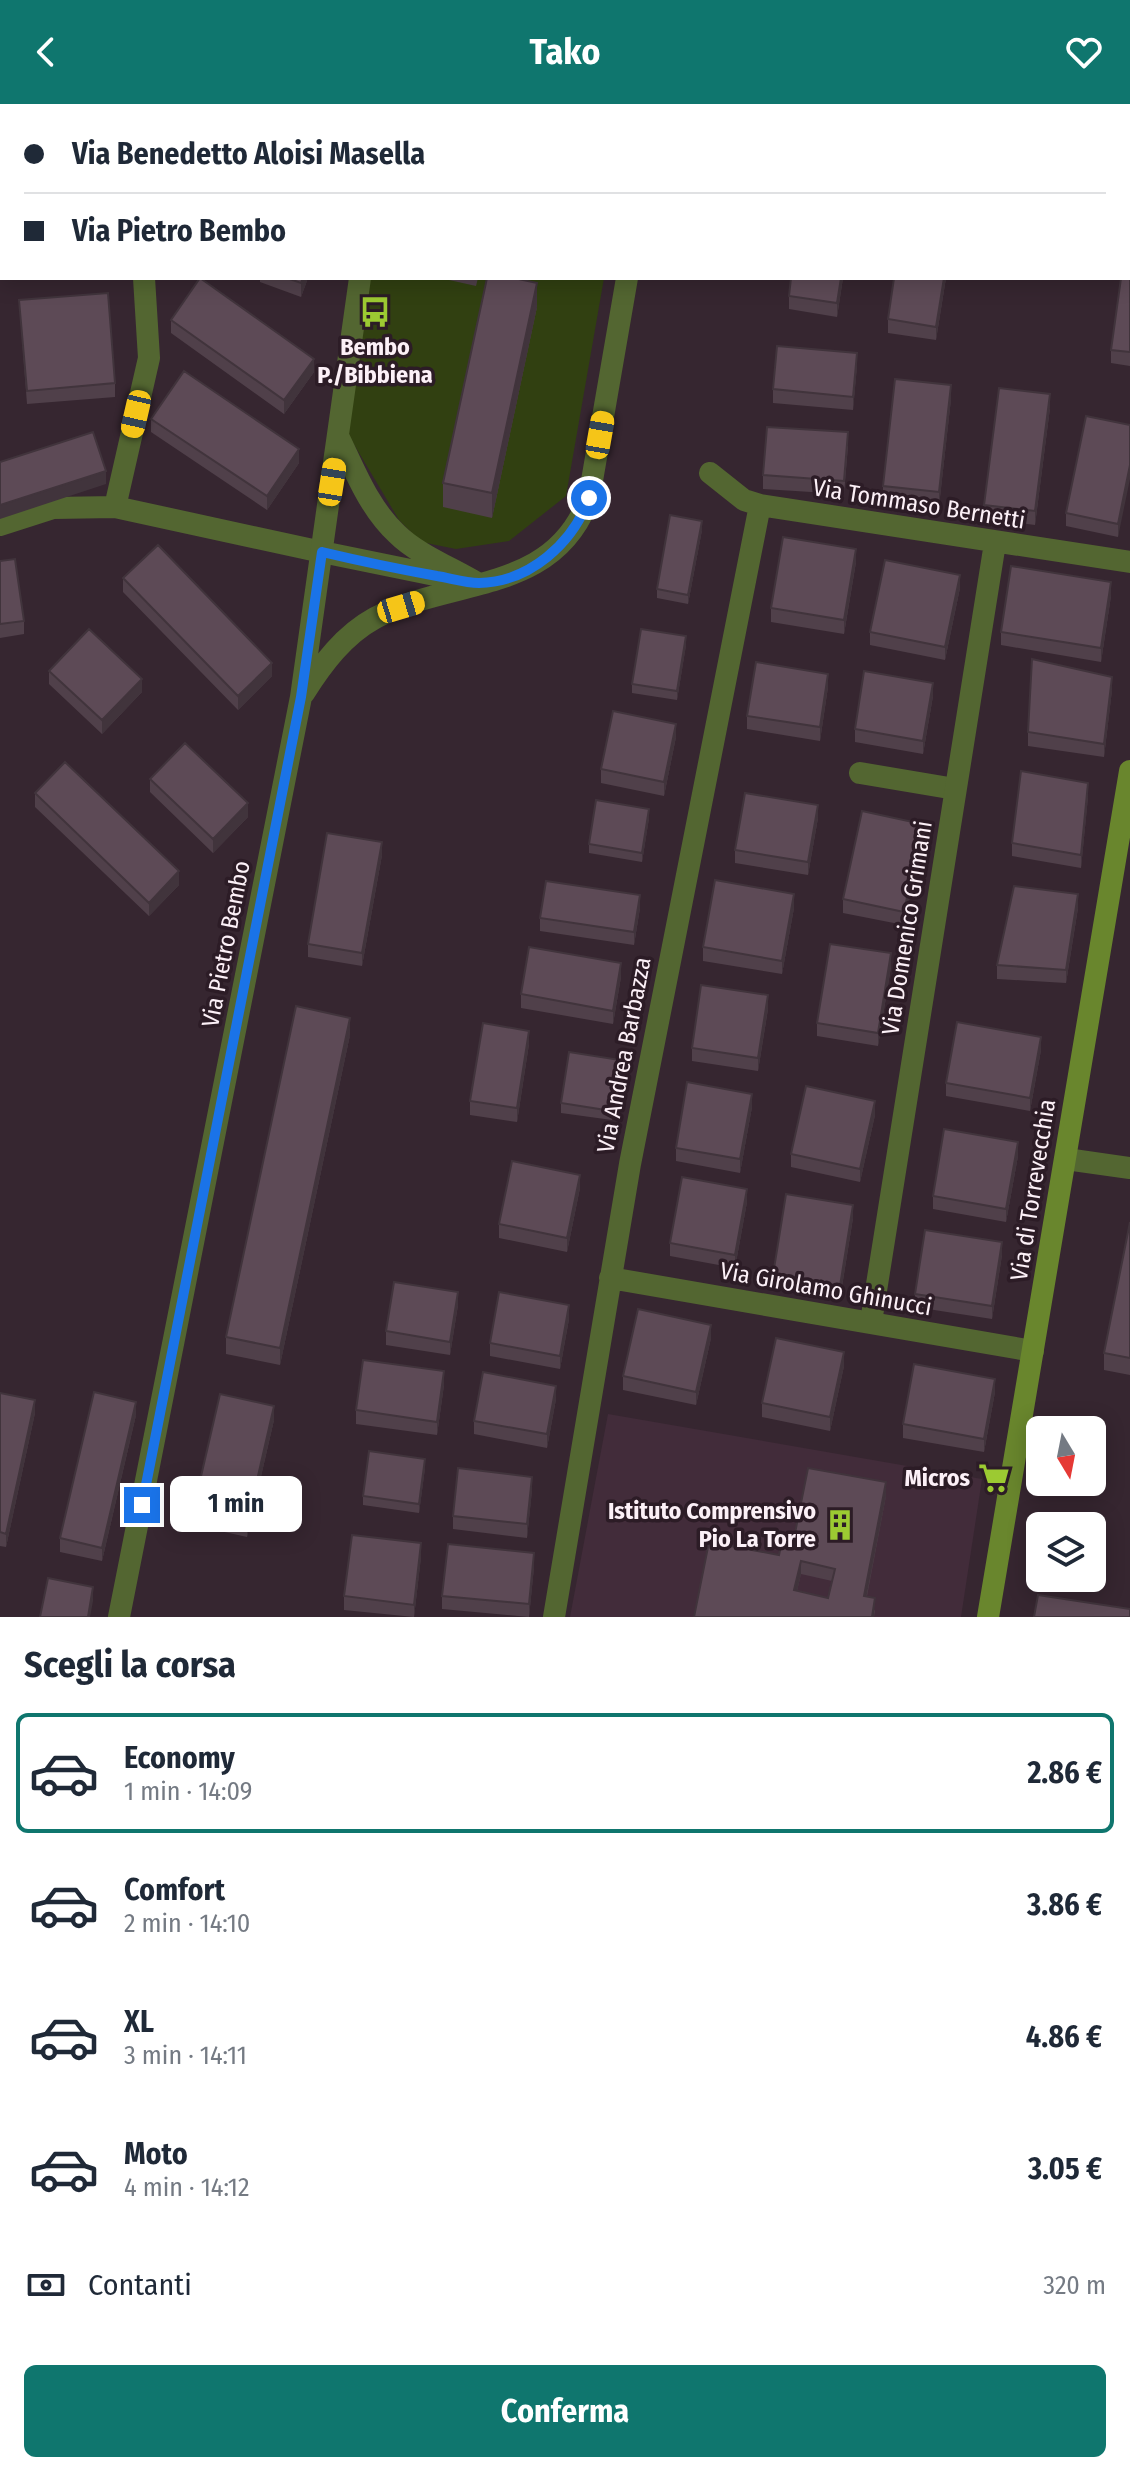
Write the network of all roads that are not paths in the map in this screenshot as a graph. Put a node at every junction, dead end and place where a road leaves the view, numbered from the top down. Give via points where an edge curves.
1 (144, 280) edge
2 (360, 280) edge
3 (627, 280) edge
4 (339, 438) junction
5 (710, 473) dead end
6 (760, 505) junction
7 (115, 507) junction
8 (0, 525) edge
9 (995, 543) junction
10 (322, 552) junction
11 (1130, 562) edge
12 (477, 583) junction
13 (301, 697) junction
14 (1130, 771) edge
15 (860, 773) dead end
16 (955, 789) junction
17 (1066, 1159) junction
18 (1130, 1168) edge
19 (610, 1278) junction
20 (871, 1322) junction
21 (1033, 1351) junction
22 (119, 1617) edge
23 (554, 1617) edge
24 (988, 1617) edge

1 - 7 street via 149,358
2 - 4 street, Via Pietro Bembo
3 - 12 street via 582,518 565,542 540,562
4 - 10 street, Via Pietro Bembo
4 - 12 street via 363,488 397,534
5 - 6 street, Via Tommaso Bernetti via 744,500
6 - 9 street, Via Tommaso Bernetti
6 - 19 street, Via Andrea Barbazza
7 - 8 street via 53,508
7 - 10 street
9 - 11 street, Via Tommaso Bernetti
9 - 16 street, Via Domenico Grimani
10 - 12 street
10 - 13 street, Via Pietro Bembo
12 - 13 street via 376,618 333,652
13 - 22 street, Via Pietro Bembo
14 - 17 main road, Via di Torrevecchia
15 - 16 street
16 - 20 street, Via Domenico Grimani
17 - 18 street
17 - 21 main road, Via di Torrevecchia
19 - 20 street, Via Girolamo Ghinucci
19 - 23 street, Via Andrea Barbazza
20 - 21 street, Via Girolamo Ghinucci
21 - 24 main road, Via di Torrevecchia

